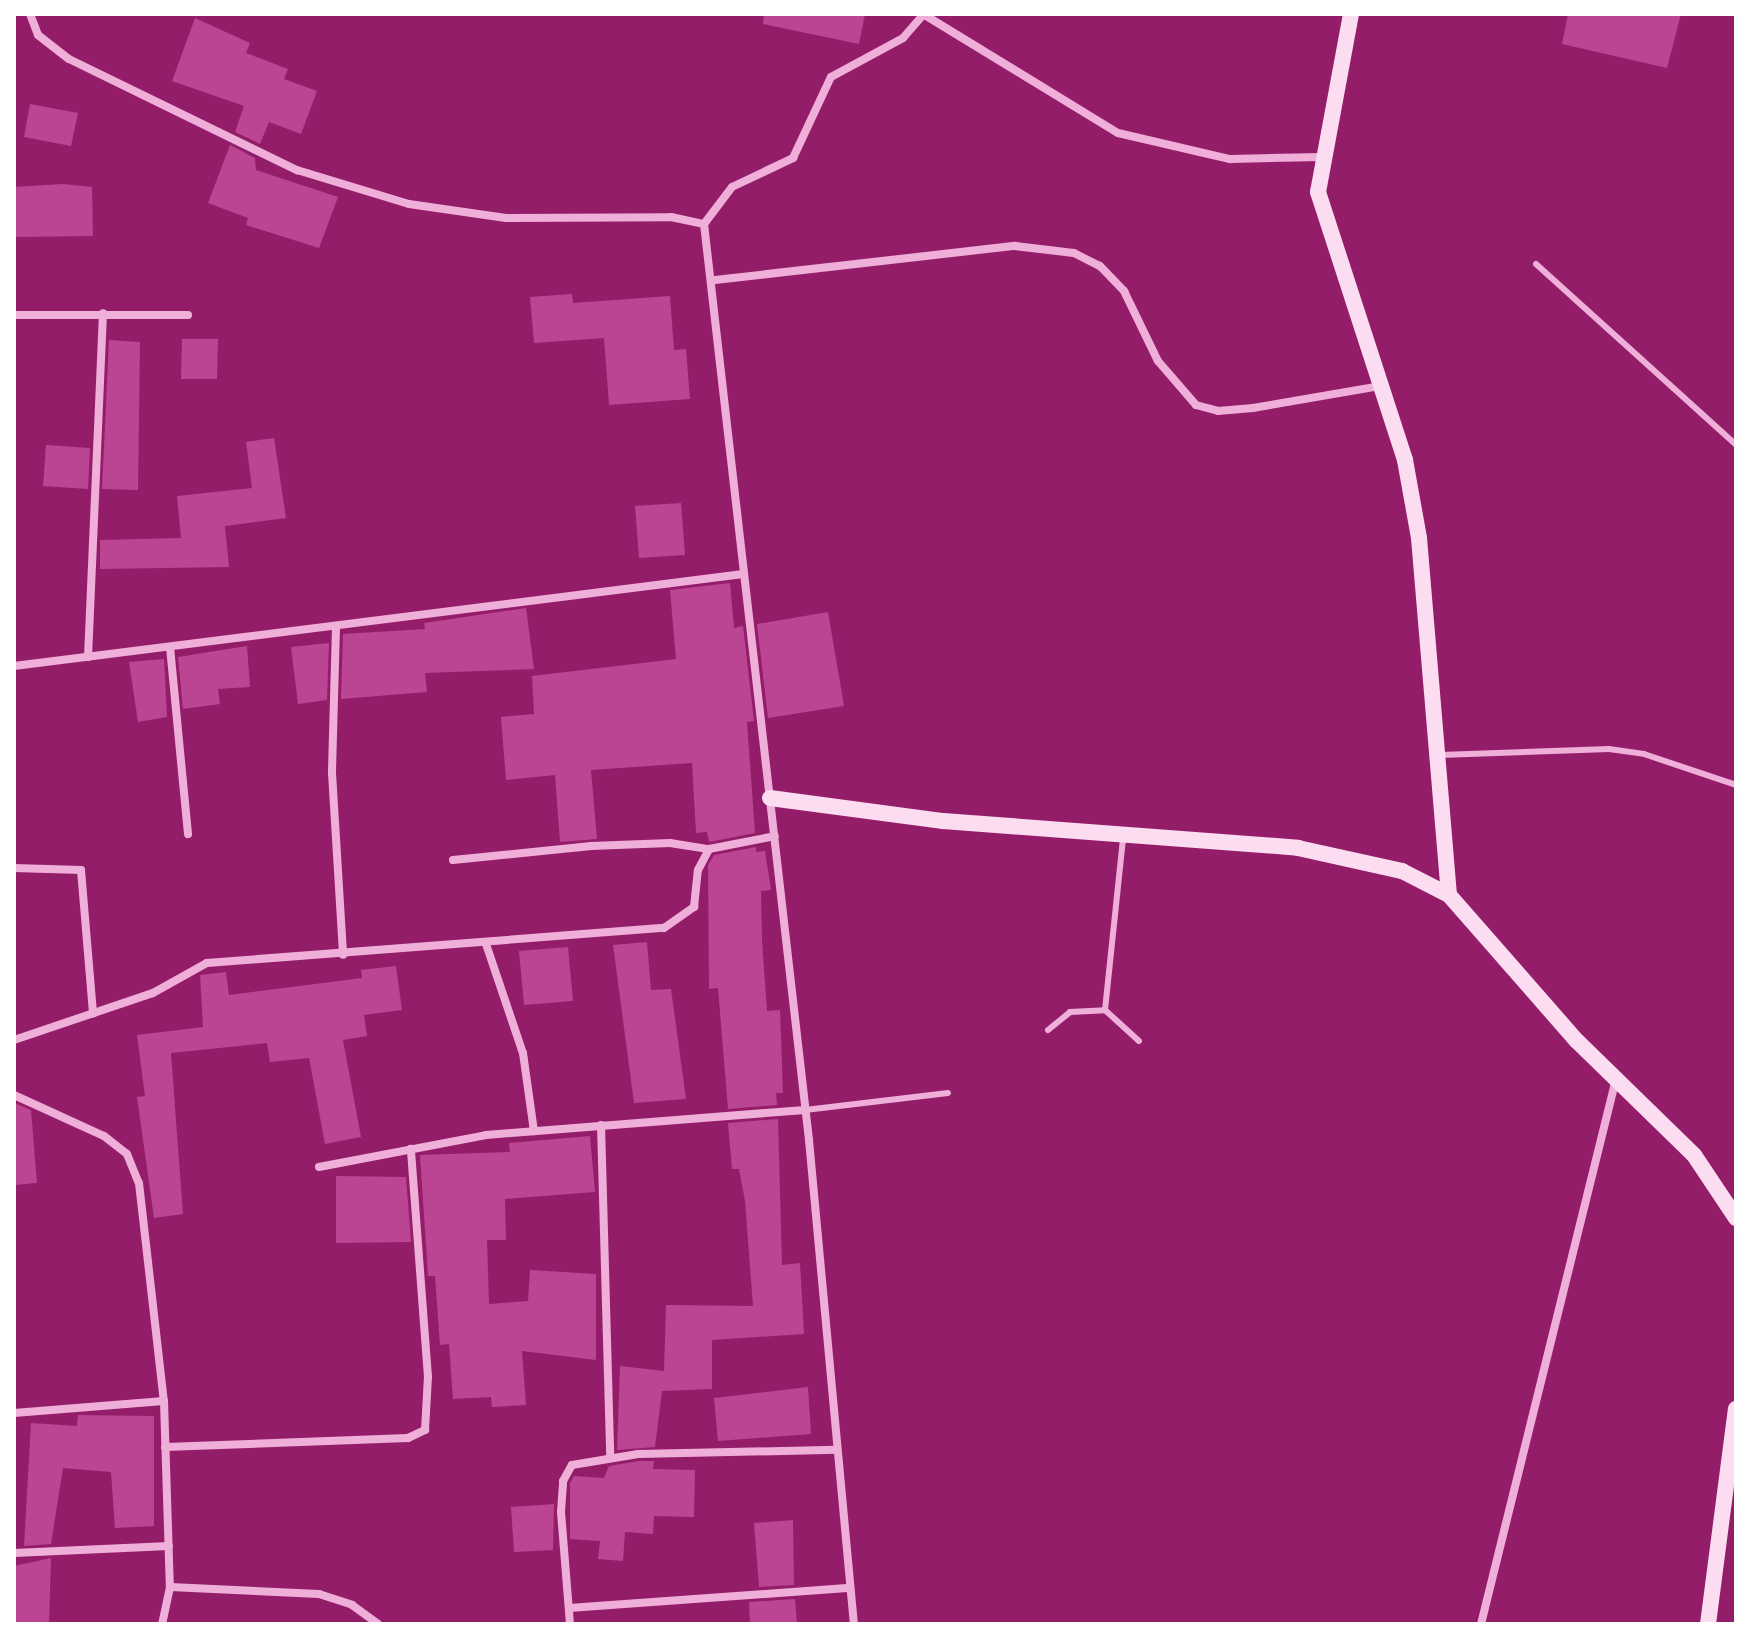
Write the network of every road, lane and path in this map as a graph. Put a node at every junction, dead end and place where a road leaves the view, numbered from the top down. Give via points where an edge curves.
1 (30, 14) edge
2 (923, 14) edge
3 (1351, 14) edge
4 (1321, 157) junction
5 (704, 224) junction
6 (1536, 264) dead end
7 (715, 280) junction
8 (103, 313) junction
9 (14, 315) edge
10 (188, 315) dead end
11 (1381, 386) junction
12 (1736, 445) edge
13 (743, 574) junction
14 (336, 627) junction
15 (170, 647) junction
16 (88, 657) junction
17 (14, 666) edge
18 (1440, 755) junction
19 (1736, 785) edge
20 (770, 798) junction
21 (188, 834) dead end
22 (1124, 835) junction
23 (775, 836) junction
24 (709, 849) junction
25 (453, 860) dead end
26 (14, 868) edge
27 (1449, 895) junction
28 (486, 944) junction
29 (343, 955) junction
30 (1105, 1010) junction
31 (93, 1013) junction
32 (1048, 1030) dead end
33 (14, 1040) edge
34 (1139, 1041) dead end
35 (1616, 1079) junction
36 (948, 1093) dead end
37 (14, 1095) edge
38 (805, 1110) junction
39 (601, 1125) junction
40 (534, 1131) junction
41 (411, 1149) junction
42 (319, 1167) dead end
43 (1735, 1213) edge
44 (164, 1401) junction
45 (1736, 1409) edge
46 (14, 1413) edge
47 (165, 1447) junction
48 (836, 1450) junction
49 (610, 1456) junction
50 (169, 1546) junction
51 (14, 1553) edge
52 (170, 1587) junction
53 (850, 1588) junction
54 (569, 1608) junction
55 (162, 1624) edge
56 (378, 1624) edge
57 (570, 1624) edge
58 (854, 1624) edge
59 (1481, 1624) edge
60 (1708, 1624) edge

1 - 5 street via 38,35 69,59 166,111 311,174 409,204 506,218 671,217
2 - 4 street via 1118,133 1230,159
2 - 5 street via 903,38 831,77 793,158 732,187
3 - 4 street
4 - 11 street via 1325,228
5 - 7 street
6 - 12 lane
7 - 11 street via 1015,246 1074,253 1100,266 1124,291 1166,374 1196,405 1242,409
7 - 13 street
8 - 9 street
8 - 10 street
8 - 16 street
11 - 18 street via 1405,460 1419,538
13 - 14 street
13 - 20 street
14 - 15 street
14 - 29 street via 332,773
15 - 16 street
15 - 21 street
16 - 17 street
18 - 19 lane via 1609,749 1644,754
18 - 27 street
20 - 22 street via 943,821
20 - 23 street
22 - 27 street via 1356,856
22 - 30 lane
23 - 24 street
23 - 38 street
24 - 25 street via 670,843 606,845
24 - 28 street via 702,856 694,907 664,928
26 - 31 street via 81,870
27 - 35 street
28 - 29 street
28 - 40 street via 523,1053
29 - 31 street via 207,963 153,993
30 - 32 lane via 1070,1012
30 - 34 lane
31 - 33 street
35 - 43 street via 1694,1155
35 - 59 street
36 - 38 lane
37 - 44 street via 104,1136 127,1154 146,1222
38 - 39 street
38 - 48 street
39 - 40 street
39 - 49 street
40 - 41 street
41 - 42 street
41 - 47 street via 428,1377 425,1430 408,1438
44 - 46 street
44 - 47 street
45 - 60 street
47 - 50 street
48 - 49 street
48 - 53 street
49 - 54 street via 572,1465 563,1481
50 - 51 street
50 - 52 street
52 - 55 street
52 - 56 street via 319,1594 352,1605
53 - 54 street
53 - 58 street
54 - 57 street

